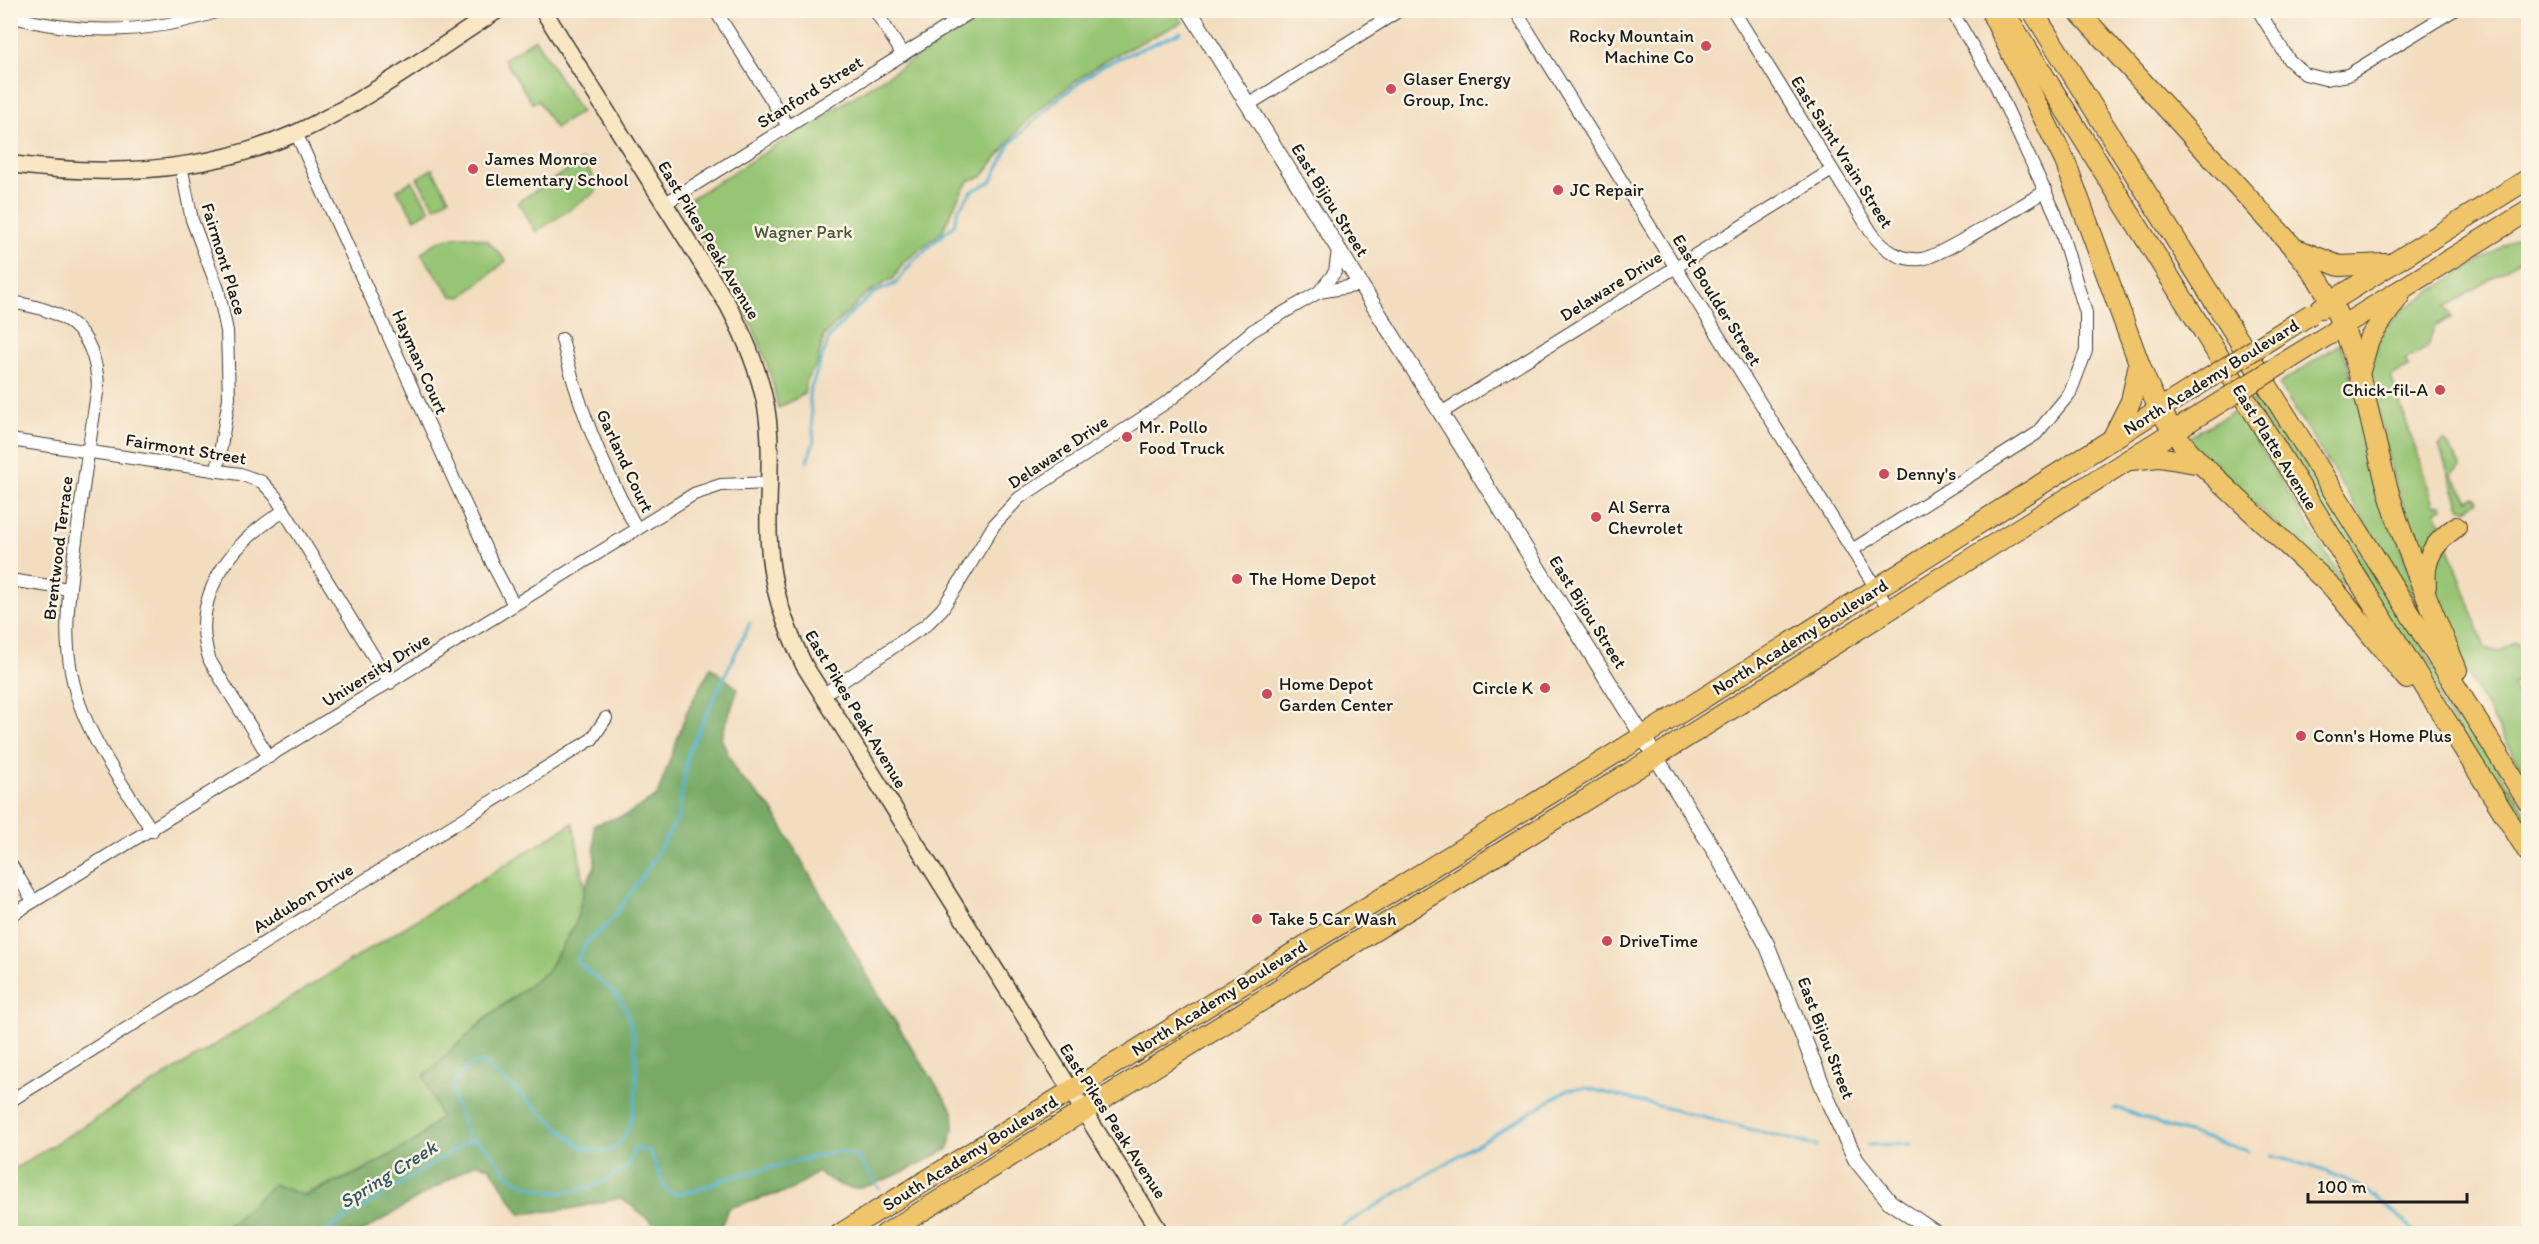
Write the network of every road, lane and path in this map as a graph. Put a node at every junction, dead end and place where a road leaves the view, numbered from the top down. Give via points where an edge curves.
1 (222, 10) edge
2 (498, 10) edge
3 (543, 10) edge
4 (715, 10) edge
5 (875, 10) edge
6 (974, 10) edge
7 (1189, 10) edge
8 (1400, 10) edge
9 (1515, 10) edge
10 (1733, 10) edge
11 (1951, 10) edge
12 (1991, 10) edge
13 (2003, 10) edge
14 (2032, 10) edge
15 (2077, 10) edge
16 (2258, 10) edge
17 (2454, 10) edge
18 (10, 16) edge
19 (903, 55) junction
20 (1248, 105) junction
21 (788, 126) junction
22 (296, 133) junction
23 (10, 164) edge
24 (181, 166) junction
25 (1832, 171) junction
26 (2529, 179) edge
27 (2046, 191) junction
28 (664, 204) junction
29 (2529, 212) edge
30 (2294, 248) junction
31 (1338, 250) junction
32 (2394, 263) junction
33 (1675, 267) junction
34 (1360, 285) junction
35 (2407, 286) junction
36 (1319, 292) junction
37 (2333, 301) junction
38 (10, 302) edge
39 (2337, 330) junction
40 (562, 339) dead end
41 (2139, 363) junction
42 (2359, 374) junction
43 (2167, 404) junction
44 (1441, 413) junction
45 (2180, 427) junction
46 (2112, 439) junction
47 (10, 440) edge
48 (88, 451) junction
49 (2125, 461) junction
50 (2201, 464) junction
51 (218, 471) junction
52 (769, 483) junction
53 (284, 511) junction
54 (2456, 527) dead end
55 (637, 529) junction
56 (1852, 550) junction
57 (10, 580) edge
58 (69, 589) junction
59 (1877, 589) junction
60 (514, 605) junction
61 (2430, 607) junction
62 (1889, 609) junction
63 (390, 682) junction
64 (821, 696) junction
65 (606, 718) dead end
66 (2454, 734) junction
67 (2487, 735) junction
68 (1643, 736) junction
69 (1656, 756) junction
70 (269, 758) junction
71 (2529, 802) edge
72 (152, 831) junction
73 (2529, 852) edge
74 (10, 863) edge
75 (33, 902) junction
76 (10, 916) edge
77 (1069, 1091) junction
78 (10, 1101) edge
79 (1082, 1111) junction
80 (840, 1233) edge
81 (885, 1233) edge
82 (1161, 1233) edge
83 (1937, 1233) edge

1 - 18 street via 168,25 112,32 49,26
2 - 22 main road via 342,109
3 - 28 main road, East Pikes Peak Avenue
4 - 21 street
5 - 19 street
6 - 19 street, Stanford Street
7 - 20 street, East Bijou Street
8 - 20 street
9 - 33 street, East Boulder Street
10 - 25 street, East Saint Vrain Street
11 - 27 street via 1996,86
12 - 41 highway via 2065,161
13 - 66 highway, East Platte Avenue
14 - 67 highway, East Platte Avenue
15 - 30 highway
16 - 17 street via 2289,60 2305,74 2325,79 2348,75
19 - 21 street, Stanford Street
20 - 31 street, East Bijou Street
21 - 28 street, Stanford Street
22 - 24 main road via 246,152
22 - 60 street, Hayman Court
23 - 24 main road via 107,172
24 - 51 street, Fairmont Place via 192,220 218,289 227,331 229,398
25 - 27 street, East Saint Vrain Street via 1878,242 1895,255 1912,259 1935,254
25 - 33 street, Delaware Drive
26 - 32 highway, North Academy Boulevard
27 - 56 street via 2086,313 2086,351 2070,393 2045,426 2025,442
28 - 52 main road, East Pikes Peak Avenue via 728,305 751,352 766,408
29 - 35 highway, North Academy Boulevard
30 - 32 highway via 2350,268
30 - 37 highway
31 - 34 street, East Bijou Street
31 - 36 street, Delaware Drive via 1335,272
32 - 37 highway, North Academy Boulevard
33 - 44 street, Delaware Drive
33 - 56 street, East Boulder Street
34 - 36 street, Delaware Drive
34 - 44 street, East Bijou Street
35 - 39 highway, North Academy Boulevard
35 - 42 highway via 2368,339
36 - 64 street, Delaware Drive via 1252,331 1170,400 1019,498 994,525 942,609 926,625
37 - 39 highway
37 - 43 highway, North Academy Boulevard, bridge
38 - 48 street, Brentwood Terrace via 36,306 64,317 84,334 90,345 98,386
39 - 42 highway
39 - 45 highway, North Academy Boulevard, bridge
40 - 55 street, Garland Court via 593,443
41 - 43 highway
41 - 46 highway via 2131,401
42 - 61 highway via 2389,494
43 - 45 highway
43 - 46 highway, North Academy Boulevard
44 - 68 street, East Bijou Street
45 - 49 highway, North Academy Boulevard
45 - 50 highway
46 - 59 highway, North Academy Boulevard
47 - 48 street, Fairmont Street
48 - 51 street, Fairmont Street
48 - 58 street, Brentwood Terrace
49 - 50 highway via 2159,457
49 - 62 highway, North Academy Boulevard
50 - 66 highway via 2334,589
51 - 53 street, Fairmont Street via 261,482
52 - 55 street, University Drive via 708,488
52 - 64 main road, East Pikes Peak Avenue via 769,546 776,595 792,642
53 - 63 street, Fairmont Street
53 - 70 street via 255,530 226,560 211,590 205,619 210,661
54 - 61 highway via 2441,538 2426,560
55 - 60 street, University Drive
56 - 59 street, East Boulder Street
57 - 58 street
58 - 72 street, Brentwood Terrace via 66,650 78,698 92,733
59 - 62 street, East Boulder Street
59 - 68 highway, North Academy Boulevard
60 - 63 street, University Drive
61 - 67 highway
62 - 69 highway, North Academy Boulevard
63 - 70 street, University Drive
64 - 77 main road, East Pikes Peak Avenue
65 - 78 street, Audubon Drive via 592,739
66 - 73 highway, East Platte Avenue
67 - 71 highway, East Platte Avenue
68 - 69 street, East Bijou Street
68 - 77 highway, North Academy Boulevard
69 - 79 highway, North Academy Boulevard
69 - 83 street, East Bijou Street via 1767,945 1856,1160 1890,1202
70 - 72 street, University Drive
72 - 75 street, University Drive
74 - 75 street
75 - 76 street, University Drive
77 - 79 main road, East Pikes Peak Avenue
77 - 80 highway, South Academy Boulevard
79 - 81 highway, South Academy Boulevard
79 - 82 main road, East Pikes Peak Avenue

